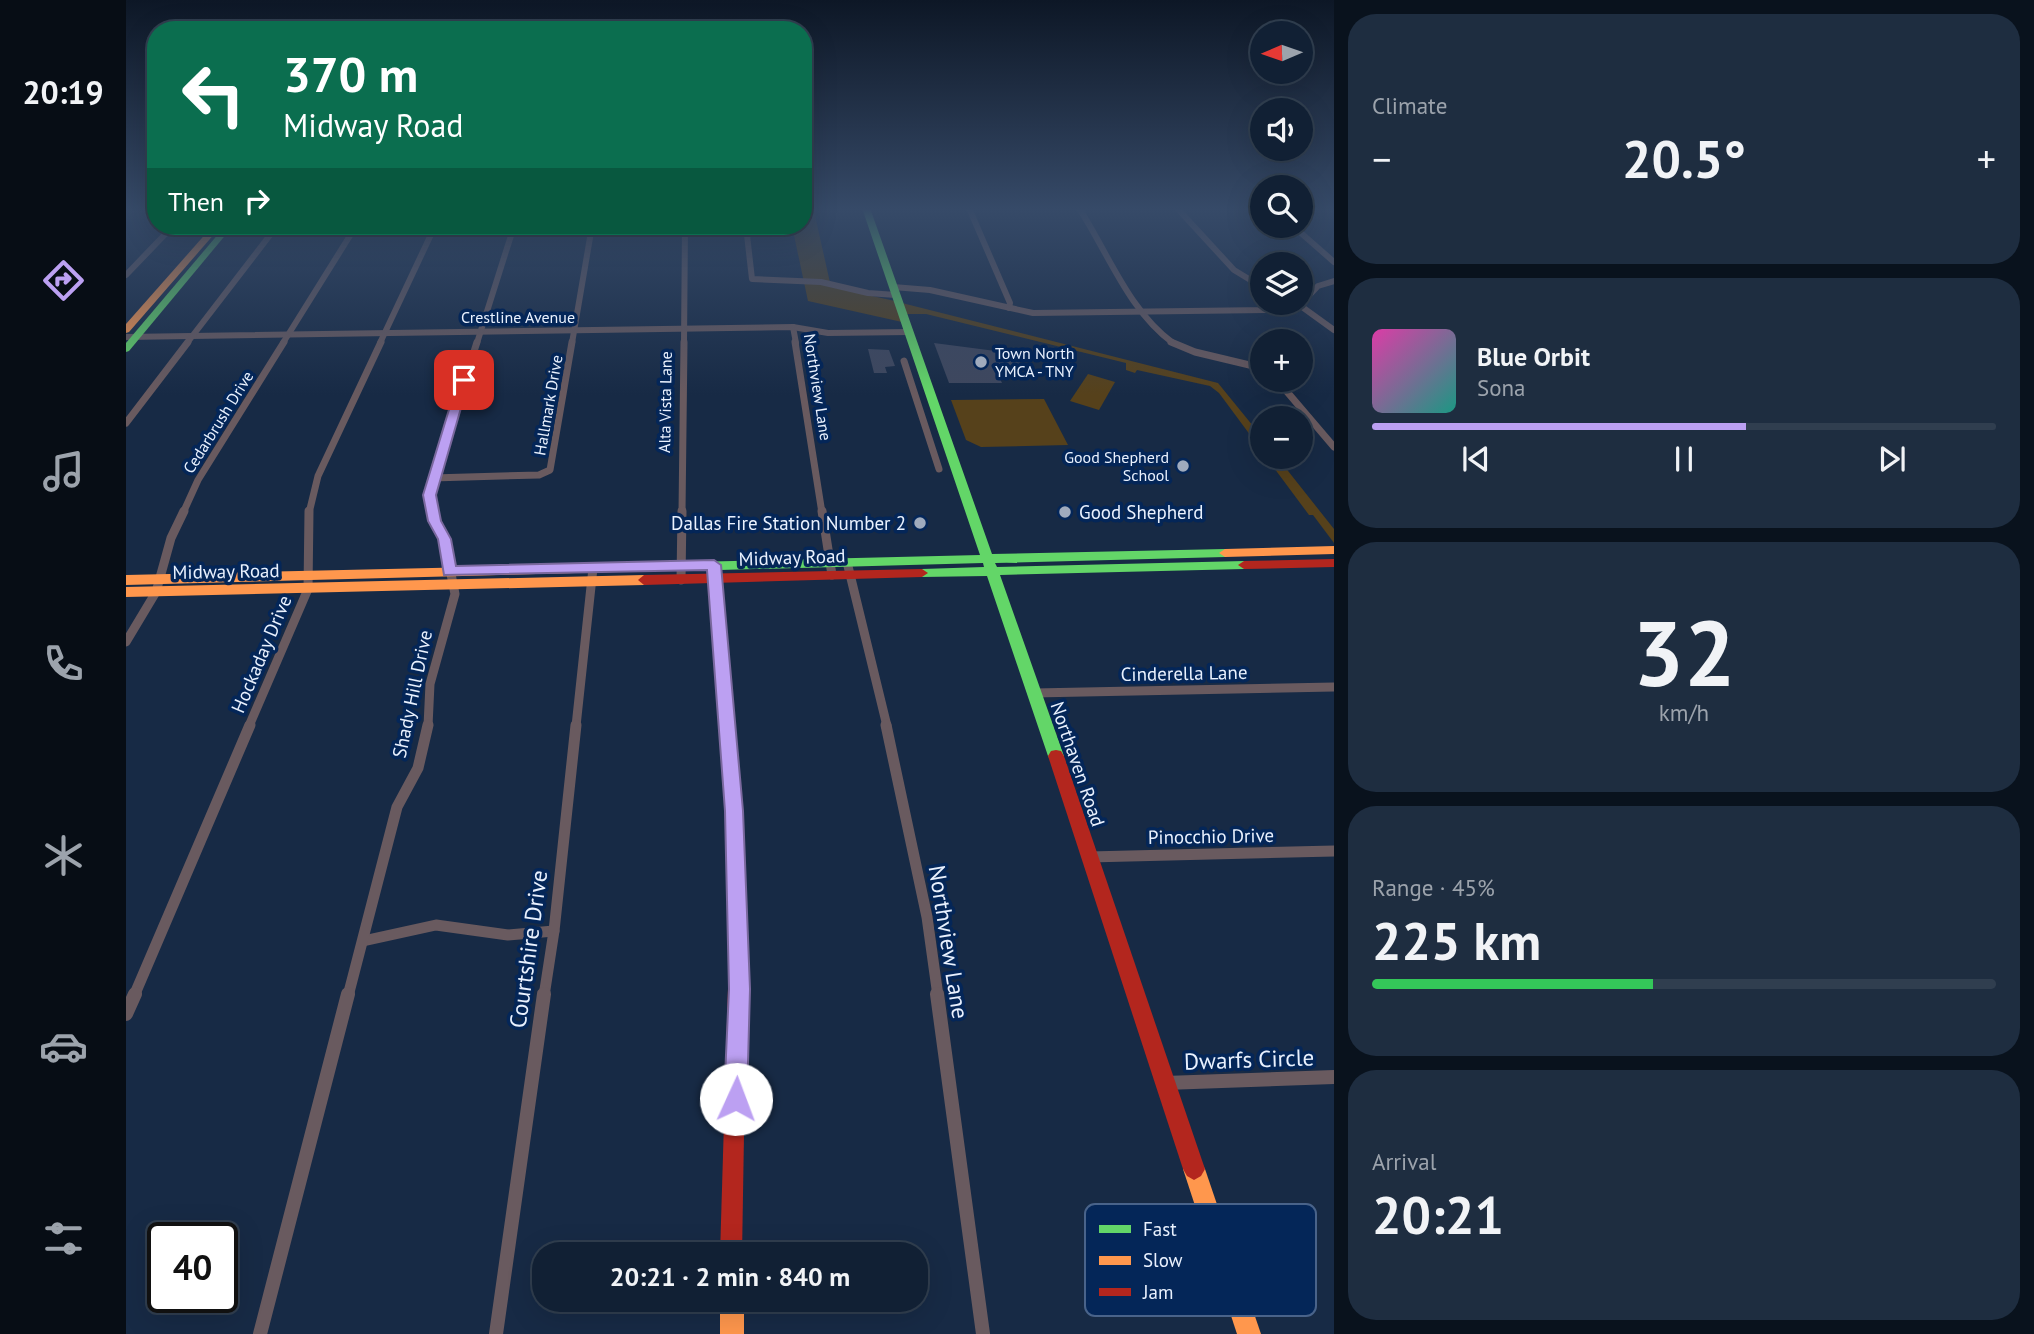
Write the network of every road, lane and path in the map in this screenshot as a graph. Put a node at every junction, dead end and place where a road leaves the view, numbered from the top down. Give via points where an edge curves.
1 (181, 270) edge
2 (188, 270) edge
3 (243, 270) edge
4 (329, 270) edge
5 (414, 270) edge
6 (500, 270) edge
7 (584, 270) edge
8 (685, 270) edge
9 (751, 270) edge
10 (887, 270) edge
11 (996, 270) edge
12 (1114, 270) edge
13 (1234, 270) edge
14 (1250, 280) edge
15 (1334, 281) edge
16 (1313, 290) edge
17 (894, 291) junction
18 (1009, 308) junction
19 (1250, 310) edge
20 (1144, 312) junction
21 (1313, 315) edge
22 (793, 327) junction
23 (1334, 330) edge
24 (480, 331) junction
25 (574, 331) junction
26 (684, 331) junction
27 (909, 332) junction
28 (384, 333) junction
29 (289, 334) junction
30 (129, 335) edge
31 (192, 336) junction
32 (126, 349) edge
33 (904, 361) dead end
34 (1250, 365) edge
35 (916, 375) junction
36 (1287, 392) edge
37 (126, 423) edge
38 (931, 444) junction
39 (948, 444) junction
40 (1334, 447) edge
41 (939, 469) dead end
42 (432, 478) junction
43 (1334, 550) edge
44 (1334, 563) edge
45 (991, 565) junction
46 (848, 568) junction
47 (831, 569) junction
48 (714, 572) junction
49 (681, 573) junction
50 (592, 575) junction
51 (451, 578) junction
52 (126, 580) edge
53 (307, 582) junction
54 (157, 585) junction
55 (126, 592) edge
56 (126, 642) edge
57 (1334, 687) edge
58 (1034, 693) junction
59 (1334, 851) edge
60 (1089, 857) junction
61 (554, 931) junction
62 (363, 941) junction
63 (126, 1014) edge
64 (1334, 1077) edge
65 (1165, 1083) junction
66 (1205, 1204) edge
67 (731, 1242) edge
68 (732, 1312) edge
69 (1243, 1316) edge
70 (260, 1334) edge
71 (496, 1334) edge
72 (732, 1334) edge
73 (983, 1334) edge
74 (1249, 1334) edge

1 - 30 main road
2 - 30 main road
3 - 31 street
4 - 29 street, Cedarbrush Drive
5 - 28 street, Hockaday Drive
6 - 24 street, Shady Hill Drive
7 - 25 street, Hallmark Drive
8 - 26 street, Alta Vista Lane
9 - 17 street via 752,279 821,282 868,293
10 - 17 main road, Northaven Road
11 - 18 street
12 - 20 street
13 - 14 street
15 - 16 street
17 - 18 street via 930,290
17 - 27 main road, Northaven Road
18 - 20 street via 1033,313
19 - 20 street
20 - 34 street via 1162,336 1177,345
21 - 23 street
22 - 26 street, Crestline Avenue
22 - 27 street, Crestline Avenue via 828,333
22 - 47 street, Northview Lane
24 - 25 street, Crestline Avenue
24 - 28 street, Crestline Avenue
24 - 42 street, Shady Hill Drive
25 - 26 street, Crestline Avenue
25 - 42 street, Hallmark Drive via 551,470 539,475
26 - 49 street, Alta Vista Lane
27 - 35 main road, Northaven Road
28 - 29 street, Crestline Avenue
28 - 53 street, Hockaday Drive via 309,505
29 - 31 street, Crestline Avenue
29 - 54 street, Cedarbrush Drive via 182,510
30 - 31 street, Crestline Avenue
30 - 32 main road
31 - 37 street
33 - 35 street
35 - 38 street
35 - 39 main road, Northaven Road
36 - 40 street
38 - 39 street
38 - 41 street
39 - 45 main road, Northaven Road
42 - 51 street, Shady Hill Drive via 430,506 444,539
43 - 45 main road, Midway Road
44 - 45 main road, Midway Road
45 - 46 main road, Midway Road
45 - 58 main road, Northaven Road
46 - 47 main road, Midway Road
46 - 73 street, Northview Lane via 899,777 927,917
47 - 48 main road, Midway Road
48 - 49 main road, Midway Road
48 - 67 main road via 734,811 738,957
49 - 50 main road, Midway Road
50 - 51 main road, Midway Road
50 - 61 street, Courtshire Drive
51 - 53 main road, Midway Road
51 - 62 street, Shady Hill Drive via 455,594 428,697 428,729 418,768 397,807
52 - 54 main road, Midway Road
53 - 54 main road, Midway Road
53 - 63 street, Hockaday Drive
54 - 55 main road, Midway Road
54 - 56 street, Cedarbrush Drive
57 - 58 street, Cinderella Lane
58 - 60 main road, Northaven Road
59 - 60 street, Pinocchio Drive
60 - 65 main road, Northaven Road
61 - 62 street via 508,935 436,925
61 - 71 street, Courtshire Drive
62 - 70 street, Shady Hill Drive
64 - 65 street, Dwarfs Circle
65 - 66 main road, Northaven Road
68 - 72 main road
69 - 74 main road, Northaven Road

